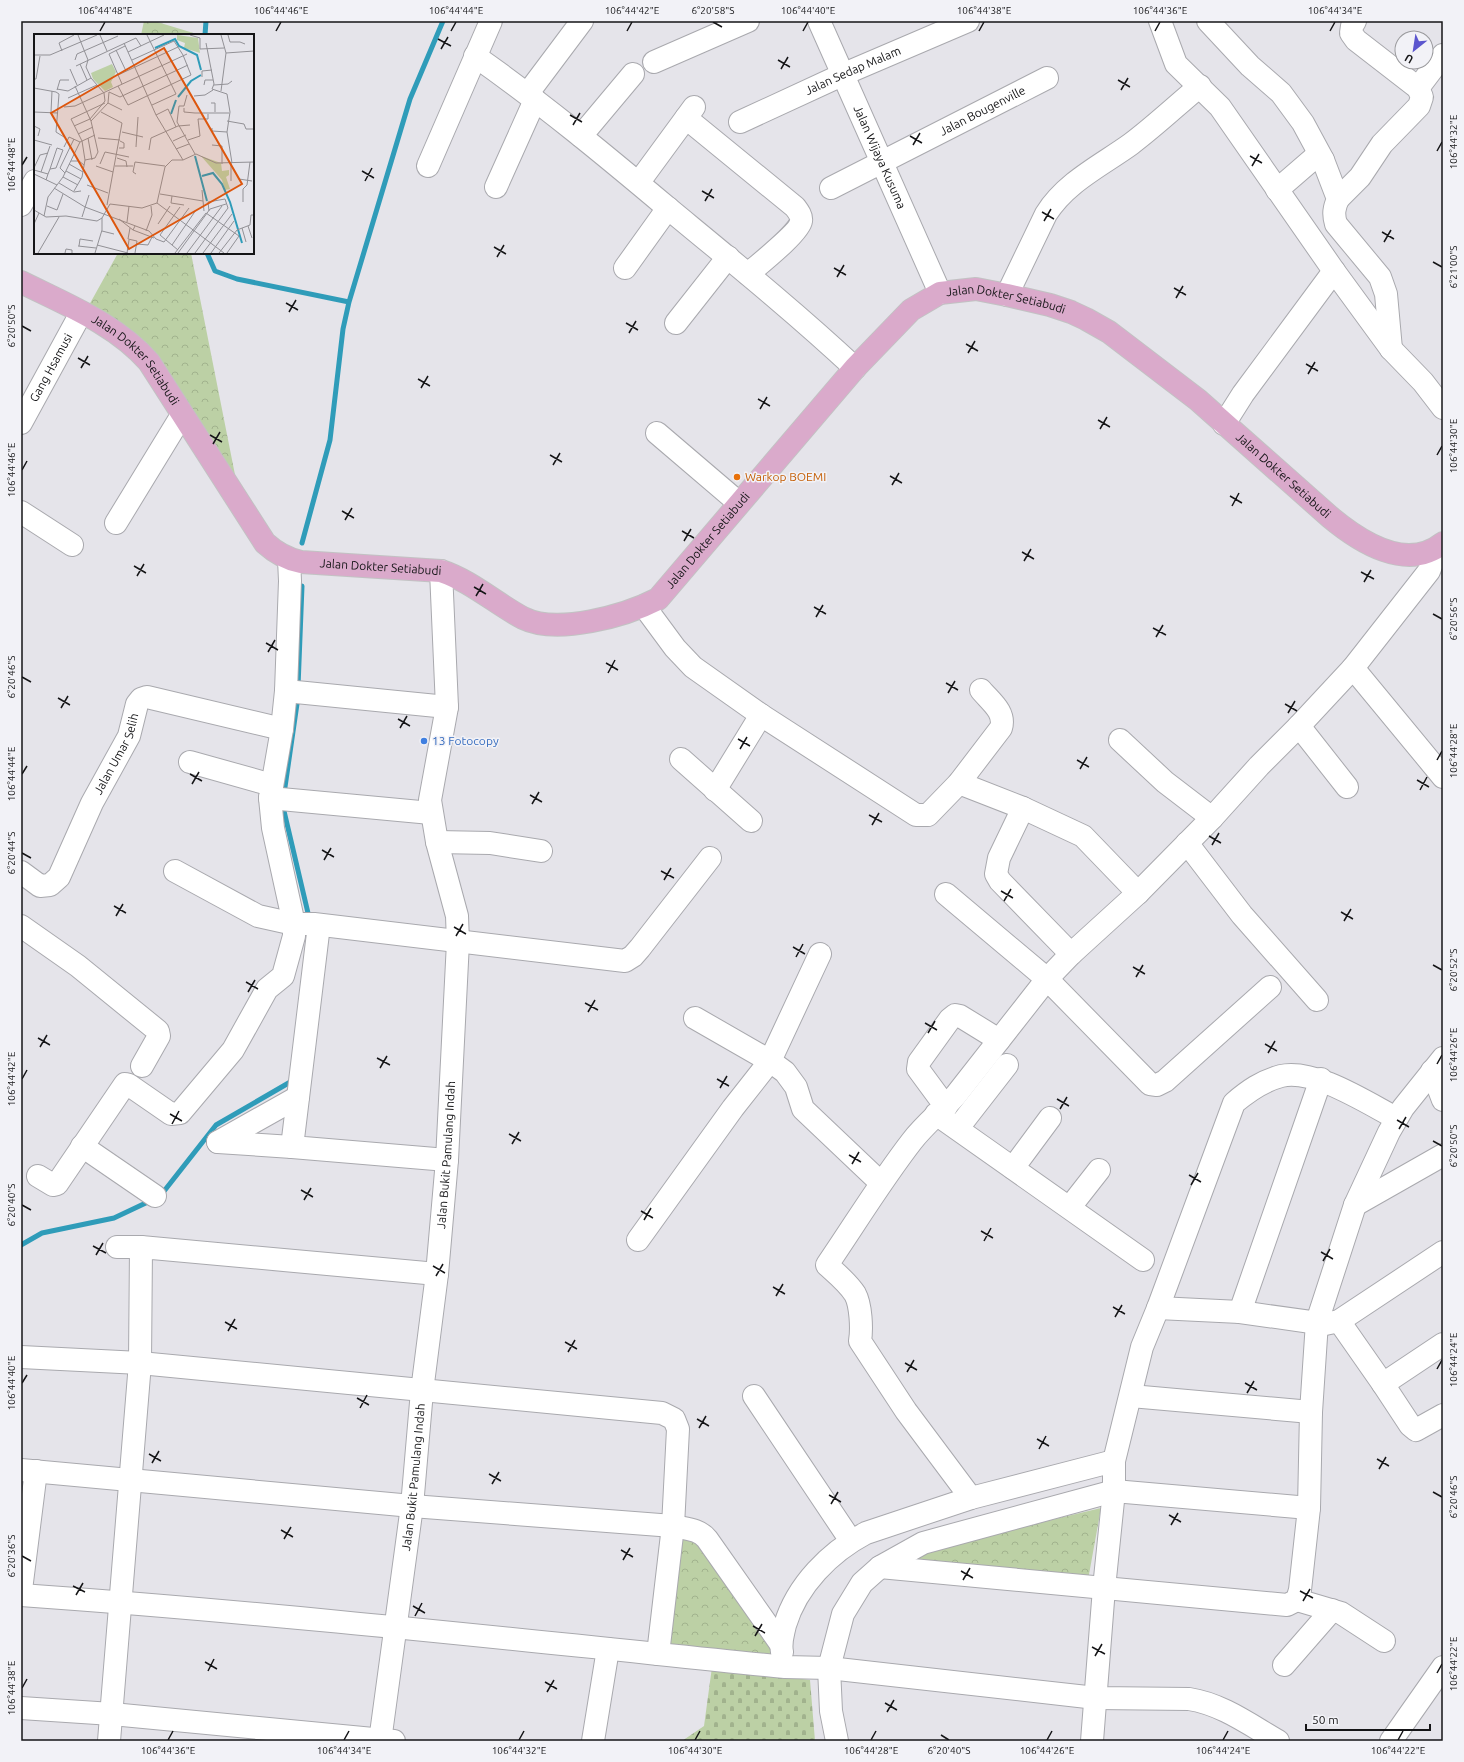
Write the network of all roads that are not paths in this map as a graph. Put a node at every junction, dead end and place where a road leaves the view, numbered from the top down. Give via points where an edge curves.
1 (491, 21) edge
2 (582, 21) edge
3 (748, 21) edge
4 (819, 21) edge
5 (968, 21) edge
6 (1160, 21) edge
7 (1208, 21) edge
8 (1355, 21) edge
9 (1443, 55) edge
10 (475, 56) junction
11 (654, 62) dead end
12 (633, 74) dead end
13 (844, 74) junction
14 (1048, 78) dead end
15 (1200, 86) junction
16 (1418, 88) junction
17 (531, 97) junction
18 (740, 122) dead end
19 (581, 136) junction
20 (1323, 160) junction
21 (881, 162) junction
22 (428, 166) dead end
23 (639, 182) junction
24 (34, 183) edge
25 (496, 188) dead end
26 (831, 188) dead end
27 (1277, 190) junction
28 (1338, 199) junction
29 (21, 205) edge
30 (668, 208) junction
31 (728, 257) junction
32 (624, 268) dead end
33 (1334, 271) junction
34 (748, 274) junction
35 (21, 282) edge
36 (940, 293) junction
37 (1007, 295) junction
38 (81, 313) junction
39 (676, 323) dead end
40 (1391, 349) junction
41 (856, 368) junction
42 (1443, 408) edge
43 (182, 415) junction
44 (21, 423) edge
45 (1224, 424) junction
46 (657, 433) dead end
47 (740, 503) junction
48 (21, 512) edge
49 (116, 523) dead end
50 (72, 545) dead end
51 (1438, 547) edge
52 (289, 559) junction
53 (441, 571) junction
54 (644, 606) junction
55 (1353, 668) junction
56 (981, 690) dead end
57 (295, 691) junction
58 (447, 707) junction
59 (761, 715) junction
60 (1299, 726) junction
61 (282, 729) junction
62 (1120, 740) dead end
63 (681, 759) dead end
64 (190, 762) dead end
65 (1443, 777) edge
66 (959, 783) junction
67 (1347, 787) dead end
68 (715, 790) junction
69 (279, 796) junction
70 (1022, 808) junction
71 (431, 813) junction
72 (1212, 818) junction
73 (751, 821) dead end
74 (437, 842) junction
75 (1187, 843) junction
76 (540, 851) dead end
77 (710, 858) dead end
78 (175, 871) dead end
79 (21, 872) edge
80 (1138, 893) junction
81 (946, 894) dead end
82 (294, 924) junction
83 (319, 925) junction
84 (21, 926) edge
85 (458, 942) junction
86 (820, 954) dead end
87 (1071, 954) junction
88 (1046, 979) junction
89 (1270, 987) dead end
90 (1317, 1000) dead end
91 (695, 1018) dead end
92 (999, 1040) junction
93 (770, 1061) junction
94 (1007, 1065) dead end
95 (1437, 1065) edge
96 (142, 1066) dead end
97 (1321, 1079) junction
98 (298, 1097) junction
99 (1443, 1100) edge
100 (941, 1110) junction
101 (1050, 1118) dead end
102 (1396, 1118) junction
103 (958, 1128) junction
104 (82, 1146) junction
105 (292, 1147) junction
106 (1443, 1155) edge
107 (447, 1160) junction
108 (1013, 1168) junction
109 (1099, 1170) dead end
110 (38, 1176) dead end
111 (881, 1183) junction
112 (155, 1196) dead end
113 (1355, 1205) junction
114 (1070, 1207) junction
115 (638, 1240) dead end
116 (117, 1247) dead end
117 (141, 1247) junction
118 (1443, 1252) edge
119 (1143, 1260) dead end
120 (437, 1274) junction
121 (1158, 1308) junction
122 (1240, 1312) junction
123 (1339, 1321) junction
124 (1317, 1322) junction
125 (1443, 1344) edge
126 (21, 1357) edge
127 (140, 1363) junction
128 (1383, 1384) junction
129 (422, 1391) junction
130 (754, 1396) dead end
131 (1131, 1396) junction
132 (1311, 1412) junction
133 (1443, 1416) edge
134 (1114, 1461) junction
135 (29, 1470) edge
136 (130, 1480) junction
137 (1114, 1491) junction
138 (971, 1498) junction
139 (412, 1506) junction
140 (1309, 1508) junction
141 (673, 1526) junction
142 (851, 1541) junction
143 (880, 1568) junction
144 (1104, 1588) junction
145 (21, 1590) edge
146 (21, 1595) edge
147 (1296, 1600) junction
148 (122, 1602) junction
149 (1332, 1610) junction
150 (395, 1626) junction
151 (1384, 1641) dead end
152 (780, 1643) junction
153 (608, 1649) junction
154 (658, 1654) junction
155 (1284, 1665) dead end
156 (1443, 1667) edge
157 (796, 1668) junction
158 (829, 1668) junction
159 (1096, 1698) junction
160 (21, 1708) edge
161 (112, 1714) junction
162 (1398, 1738) edge
163 (109, 1741) edge
164 (385, 1741) edge
165 (593, 1741) edge
166 (837, 1741) edge
167 (1092, 1741) edge
168 (1278, 1741) edge

1 - 10 street
2 - 17 street
3 - 11 street
4 - 13 street, Jalan Wijaya Kusuma
5 - 13 street, Jalan Sedap Malam
6 - 15 street via 1176,64
7 - 20 street via 1250,66 1281,93 1303,123
8 - 16 street via 1351,33 1356,40
9 - 16 street
10 - 17 street
10 - 22 street
12 - 19 street
13 - 18 street, Jalan Sedap Malam
13 - 21 street, Jalan Wijaya Kusuma
14 - 21 street, Jalan Bougenville
15 - 27 street via 1220,106
15 - 37 street via 1132,143 1067,188 1052,204
16 - 28 street via 1422,97 1419,106 1382,144 1360,177
17 - 19 street
17 - 25 street
19 - 23 street
20 - 27 street via 1314,158
20 - 28 street
21 - 26 street, Jalan Bougenville
21 - 36 street, Jalan Wijaya Kusuma
23 - 30 street
23 - 34 street via 690,112 795,207 801,216 796,231
24 - 29 street
27 - 33 street
28 - 40 street via 1334,212 1336,224 1380,277 1386,294
30 - 31 street
30 - 32 street
31 - 34 street
31 - 39 street
33 - 40 street
33 - 45 street via 1243,394
34 - 41 street
35 - 38 main road, Jalan Dokter Setiabudi
36 - 37 main road, Jalan Dokter Setiabudi via 976,289
36 - 41 main road, Jalan Dokter Setiabudi via 911,310
37 - 45 main road, Jalan Dokter Setiabudi via 1071,312 1109,332 1172,379
38 - 43 main road, Jalan Dokter Setiabudi via 136,347 149,362
38 - 44 street, Gang Hsamusi
40 - 42 street via 1423,382
41 - 47 main road, Jalan Dokter Setiabudi
43 - 49 street
43 - 52 main road, Jalan Dokter Setiabudi via 265,543 276,553
45 - 51 main road, Jalan Dokter Setiabudi via 1330,517 1366,543 1401,555 1421,554
46 - 47 street
47 - 54 main road, Jalan Dokter Setiabudi via 658,599
48 - 50 street
51 - 55 street via 1429,571
52 - 53 main road, Jalan Dokter Setiabudi via 301,562
52 - 57 street
53 - 54 main road, Jalan Dokter Setiabudi via 457,577 522,617 545,624 575,624
53 - 58 street, Jalan Bukit Pamulang Indah
54 - 59 street via 685,659
55 - 60 street
55 - 65 street
56 - 66 street via 1000,712 1003,721 1001,728
57 - 58 street
57 - 61 street
58 - 71 street, Jalan Bukit Pamulang Indah via 430,800
59 - 66 street via 916,815 928,815
59 - 68 street
60 - 67 street
60 - 72 street
61 - 69 street
61 - 79 street, Jalan Umar Selih via 147,697 140,699 129,736 92,803 59,877 50,885 40,886
62 - 72 street via 1164,782
63 - 68 street
64 - 69 street
66 - 70 street
68 - 73 street
69 - 71 street
69 - 82 street via 273,828
70 - 80 street via 1083,836
70 - 87 street via 999,858 996,874
71 - 74 street, Jalan Bukit Pamulang Indah
72 - 75 street
74 - 76 street via 490,843
74 - 85 street, Jalan Bukit Pamulang Indah via 457,916
75 - 80 street
75 - 90 street via 1242,915
77 - 85 street via 634,956 625,961
78 - 82 street via 258,916
80 - 87 street
81 - 88 street
82 - 83 street
82 - 104 street via 294,936 283,976 267,989 233,1050 180,1113 171,1114 125,1084
83 - 85 street
83 - 98 street
84 - 96 street via 78,966 158,1031 159,1036
85 - 107 street, Jalan Bukit Pamulang Indah
86 - 93 street
87 - 88 street
88 - 89 street via 1150,1084 1157,1085 1165,1081
88 - 92 street
91 - 93 street
92 - 100 street
92 - 100 street via 960,1016 955,1015 950,1019 920,1062 918,1069
93 - 111 street via 793,1082 803,1109
93 - 115 street
94 - 103 street
95 - 99 street
95 - 102 street
97 - 102 street
97 - 121 street via 1282,1076 1246,1092 1234,1103
97 - 122 street
98 - 105 street
98 - 105 street via 218,1142
100 - 103 street
100 - 111 street via 912,1140
101 - 108 street
102 - 113 street
103 - 108 street
104 - 110 street via 57,1184 53,1185
104 - 112 street
105 - 107 street
106 - 113 street
107 - 120 street, Jalan Bukit Pamulang Indah
108 - 114 street
109 - 114 street
111 - 138 street via 827,1265 856,1295 862,1329 860,1340 906,1411
113 - 124 street
114 - 119 street
116 - 117 street
117 - 120 street
117 - 127 street
118 - 123 street
120 - 129 street, Jalan Bukit Pamulang Indah
121 - 122 street
121 - 131 street via 1142,1347
122 - 124 street
123 - 124 street via 1325,1324
123 - 128 street
124 - 132 street
125 - 128 street
126 - 127 street
127 - 129 street
127 - 136 street
128 - 133 street via 1416,1430
129 - 139 street, Jalan Bukit Pamulang Indah
129 - 141 street via 662,1413 674,1419 678,1429
130 - 142 street
131 - 132 street
131 - 134 street
132 - 140 street
134 - 137 street
134 - 138 street
135 - 136 street
135 - 145 street
136 - 139 street
136 - 148 street
137 - 140 street
137 - 143 street via 923,1542
137 - 144 street
138 - 142 street via 866,1533
139 - 141 street
139 - 150 street, Jalan Bukit Pamulang Indah
140 - 147 street via 1300,1590
141 - 152 street via 703,1534
141 - 154 street
142 - 152 street via 830,1558 801,1590
143 - 144 street
143 - 158 street via 862,1583 843,1614
144 - 147 street via 1287,1605
144 - 159 street
146 - 148 street
147 - 149 street
148 - 150 street
148 - 161 street
149 - 151 street via 1341,1613
149 - 155 street
150 - 153 street
150 - 164 street, Jalan Bukit Pamulang Indah
152 - 157 street
153 - 154 street
153 - 165 street
154 - 157 street
156 - 162 street
157 - 158 street
158 - 159 street
158 - 166 street via 831,1711
159 - 167 street
159 - 168 street via 1203,1701
160 - 161 street
161 - 163 street
161 - 164 street

